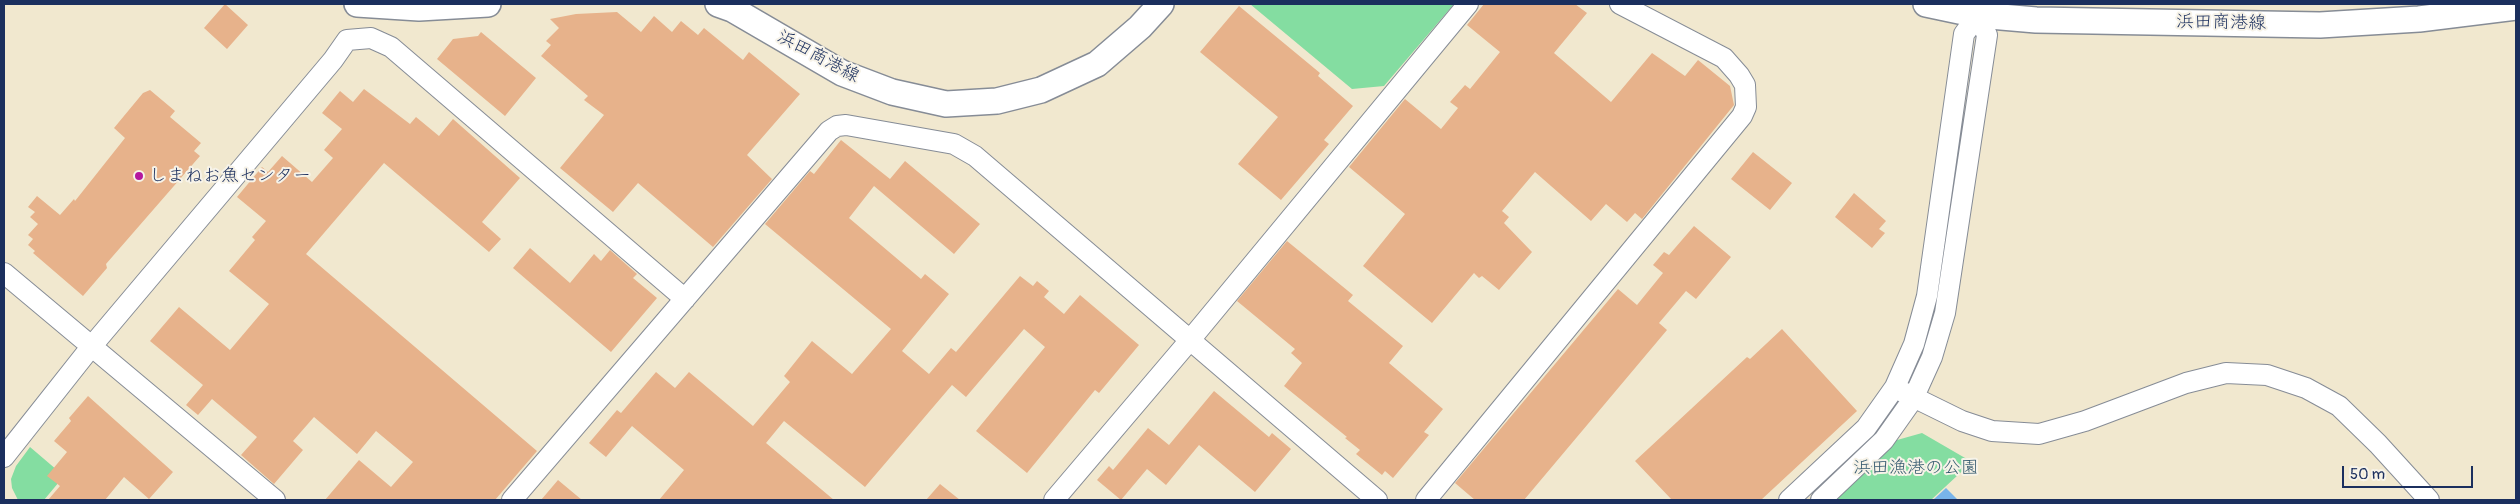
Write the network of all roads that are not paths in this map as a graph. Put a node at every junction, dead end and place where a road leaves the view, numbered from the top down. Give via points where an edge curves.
1 (357, 4) edge
2 (488, 4) edge
3 (718, 4) edge
4 (1161, 4) edge
5 (1468, 4) edge
6 (1620, 4) edge
7 (1926, 4) edge
8 (2516, 7) edge
9 (1978, 15) junction
10 (4, 273) edge
11 (684, 299) junction
12 (1190, 340) junction
13 (91, 347) junction
14 (1895, 387) junction
15 (1913, 399) junction
16 (4, 457) edge
17 (276, 500) edge
18 (512, 500) edge
19 (1054, 500) edge
20 (1376, 500) edge
21 (1426, 500) edge
22 (1790, 500) edge
23 (1821, 500) edge
24 (2429, 500) edge

1 - 2 main road via 419,8
3 - 4 main road, 浜田商港線 via 842,73 892,92 946,104 997,100 1041,90 1097,64 1140,28
5 - 12 street
6 - 21 street via 1724,58 1745,85 1746,106 1742,116
7 - 9 main road, 浜田商港線
8 - 9 main road, 浜田商港線 via 2419,19 2320,25 2036,20
9 - 14 street via 1964,34 1927,296 1914,344
9 - 15 street via 1987,35 1945,313 1932,357
10 - 13 street
11 - 12 street via 829,131 846,125 954,144 975,156
11 - 13 street via 391,47 371,38 347,40
11 - 18 street
12 - 19 street
12 - 20 street
13 - 16 street
13 - 17 street
14 - 15 street
14 - 22 street via 1866,428
15 - 23 street via 1884,440
15 - 24 street via 1992,431 2039,434 2085,421 2186,383 2226,373 2267,375 2306,388 2339,406

